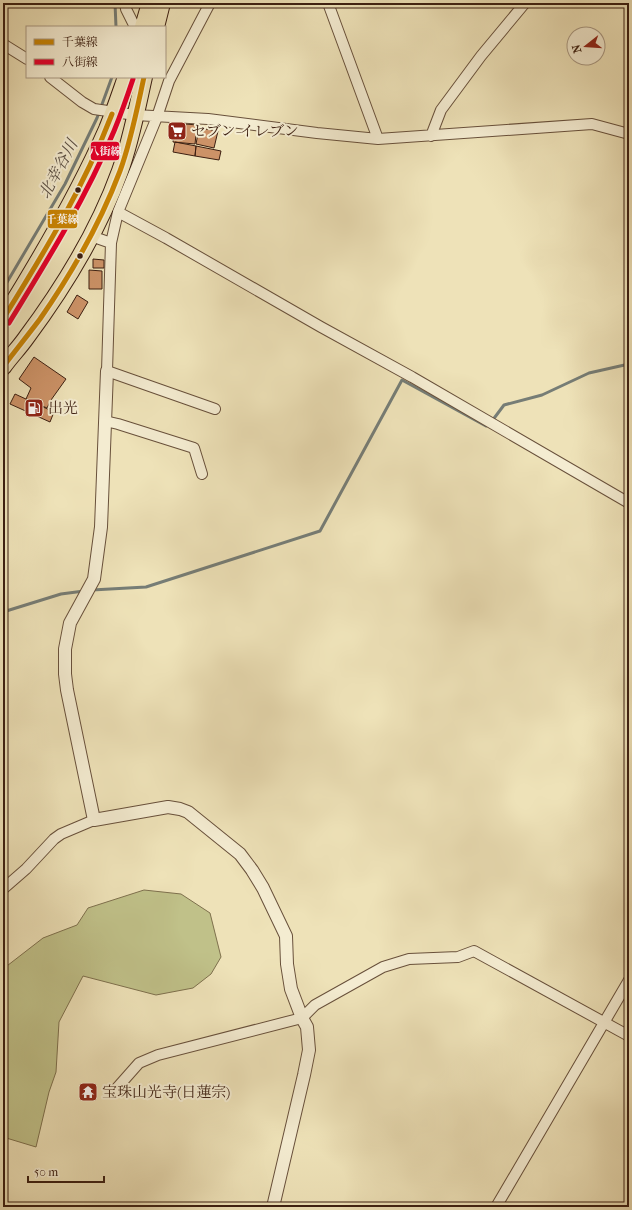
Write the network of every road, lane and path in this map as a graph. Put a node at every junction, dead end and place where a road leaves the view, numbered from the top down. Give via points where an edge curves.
1 (125, 3) edge
2 (150, 3) edge
3 (162, 3) edge
4 (210, 3) edge
5 (328, 3) edge
6 (525, 3) edge
7 (134, 26) edge
8 (142, 26) edge
9 (156, 26) edge
10 (3, 44) edge
11 (26, 59) edge
12 (51, 78) edge
13 (126, 78) edge
14 (144, 78) edge
15 (113, 112) junction
16 (135, 115) junction
17 (157, 117) junction
18 (629, 134) edge
19 (431, 136) junction
20 (378, 139) junction
21 (118, 212) junction
22 (91, 236) junction
23 (112, 243) junction
24 (3, 319) edge
25 (5, 361) edge
26 (107, 371) junction
27 (215, 409) dead end
28 (105, 421) junction
29 (202, 474) dead end
30 (629, 503) edge
31 (94, 820) junction
32 (3, 889) edge
33 (629, 980) edge
34 (302, 1018) junction
35 (604, 1022) junction
36 (629, 1036) edge
37 (116, 1089) dead end
38 (273, 1207) edge
39 (496, 1207) edge

1 - 7 street
2 - 8 highway
3 - 9 highway
4 - 17 street via 169,80
5 - 20 street
6 - 19 street via 441,110
10 - 11 street
12 - 15 street via 94,109
13 - 15 highway
14 - 16 highway
15 - 16 street
15 - 24 highway via 81,184 40,260
16 - 17 street
16 - 22 highway via 120,171
17 - 20 street via 208,119
17 - 21 street
18 - 19 street via 592,124
19 - 20 street
21 - 23 street
21 - 30 street via 412,377
22 - 23 street
22 - 25 highway via 65,283 25,340
23 - 26 street
26 - 27 street
26 - 28 street
28 - 29 street via 194,448
28 - 31 street via 101,527 94,579 70,623 66,638 65,661 67,690
31 - 32 street via 54,839
31 - 34 street via 156,808 180,809 188,812 240,854 263,888 286,936 291,989
33 - 35 street
34 - 35 street via 315,1005 383,967 409,959 458,957 474,951
34 - 37 street via 158,1055 139,1063
34 - 38 street via 307,1027 309,1050
35 - 36 street
35 - 39 street

